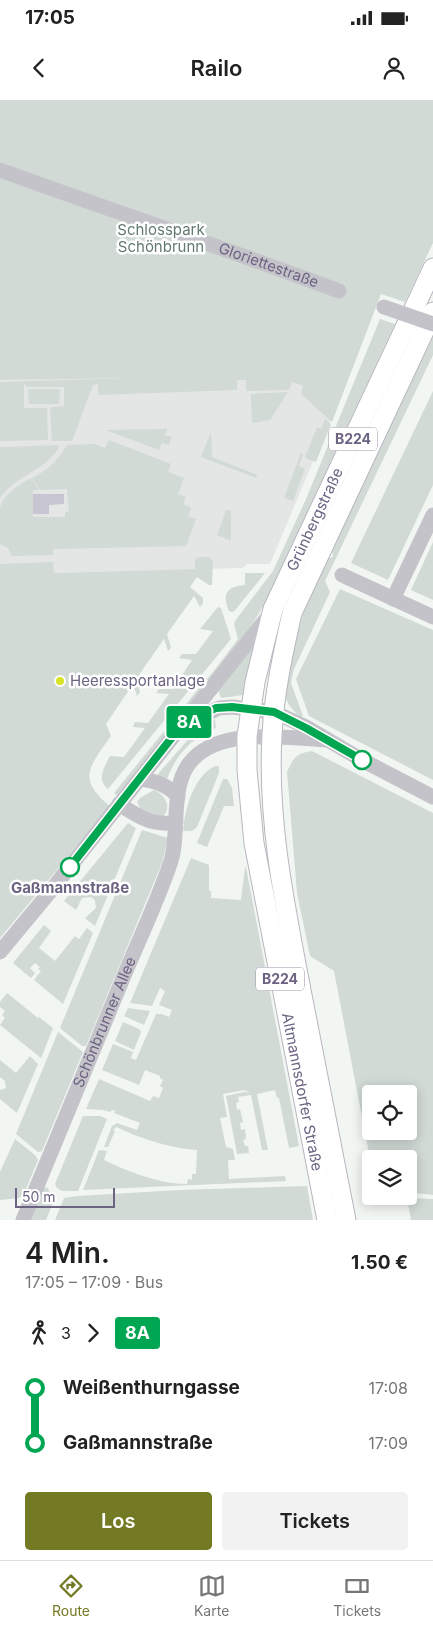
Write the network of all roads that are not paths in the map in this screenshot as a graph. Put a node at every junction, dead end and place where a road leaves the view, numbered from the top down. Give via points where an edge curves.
1 (0, 170) edge
2 (433, 268) edge
3 (340, 291) dead end
4 (380, 306) dead end
5 (433, 312) edge
6 (433, 324) edge
7 (433, 515) edge
8 (342, 576) dead end
9 (393, 599) junction
10 (273, 610) junction
11 (292, 613) joint
12 (433, 617) edge
13 (250, 710) junction
14 (274, 712) junction
15 (177, 731) junction
16 (247, 736) junction
17 (272, 738) junction
18 (326, 740) junction
19 (140, 779) junction
20 (178, 796) junction
21 (433, 797) edge
22 (119, 804) junction
23 (176, 822) junction
24 (0, 952) edge
25 (22, 1220) edge
26 (327, 1220) edge
27 (346, 1220) edge

1 - 3 street, Gloriettestraße
2 - 10 main road, Grünbergstraße / B224
4 - 6 street, bridge
5 - 11 main road, Grünbergstraße / B224
7 - 9 street
8 - 9 street
9 - 12 street
10 - 13 main road, Altmannsdorfer Straße / B224
10 - 15 street
11 - 14 main road, Altmannsdorfer Straße / B224
13 - 14 street
13 - 15 street via 216,708
13 - 16 main road, Altmannsdorfer Straße / B224
14 - 17 main road, Altmannsdorfer Straße / B224
14 - 18 street
15 - 19 street
16 - 17 street, Schönbrunner Allee
16 - 20 street, Schönbrunner Allee via 205,749 192,759 183,773
16 - 26 main road, Altmannsdorfer Straße / B224 via 254,843
17 - 18 street, Schönbrunner Allee
17 - 27 main road, Altmannsdorfer Straße / B224 via 275,837 294,954
18 - 21 street
19 - 20 street via 160,783
19 - 22 street
20 - 23 street, Schönbrunner Allee
22 - 23 street via 147,820
22 - 24 street
23 - 25 street, Schönbrunner Allee via 171,862

